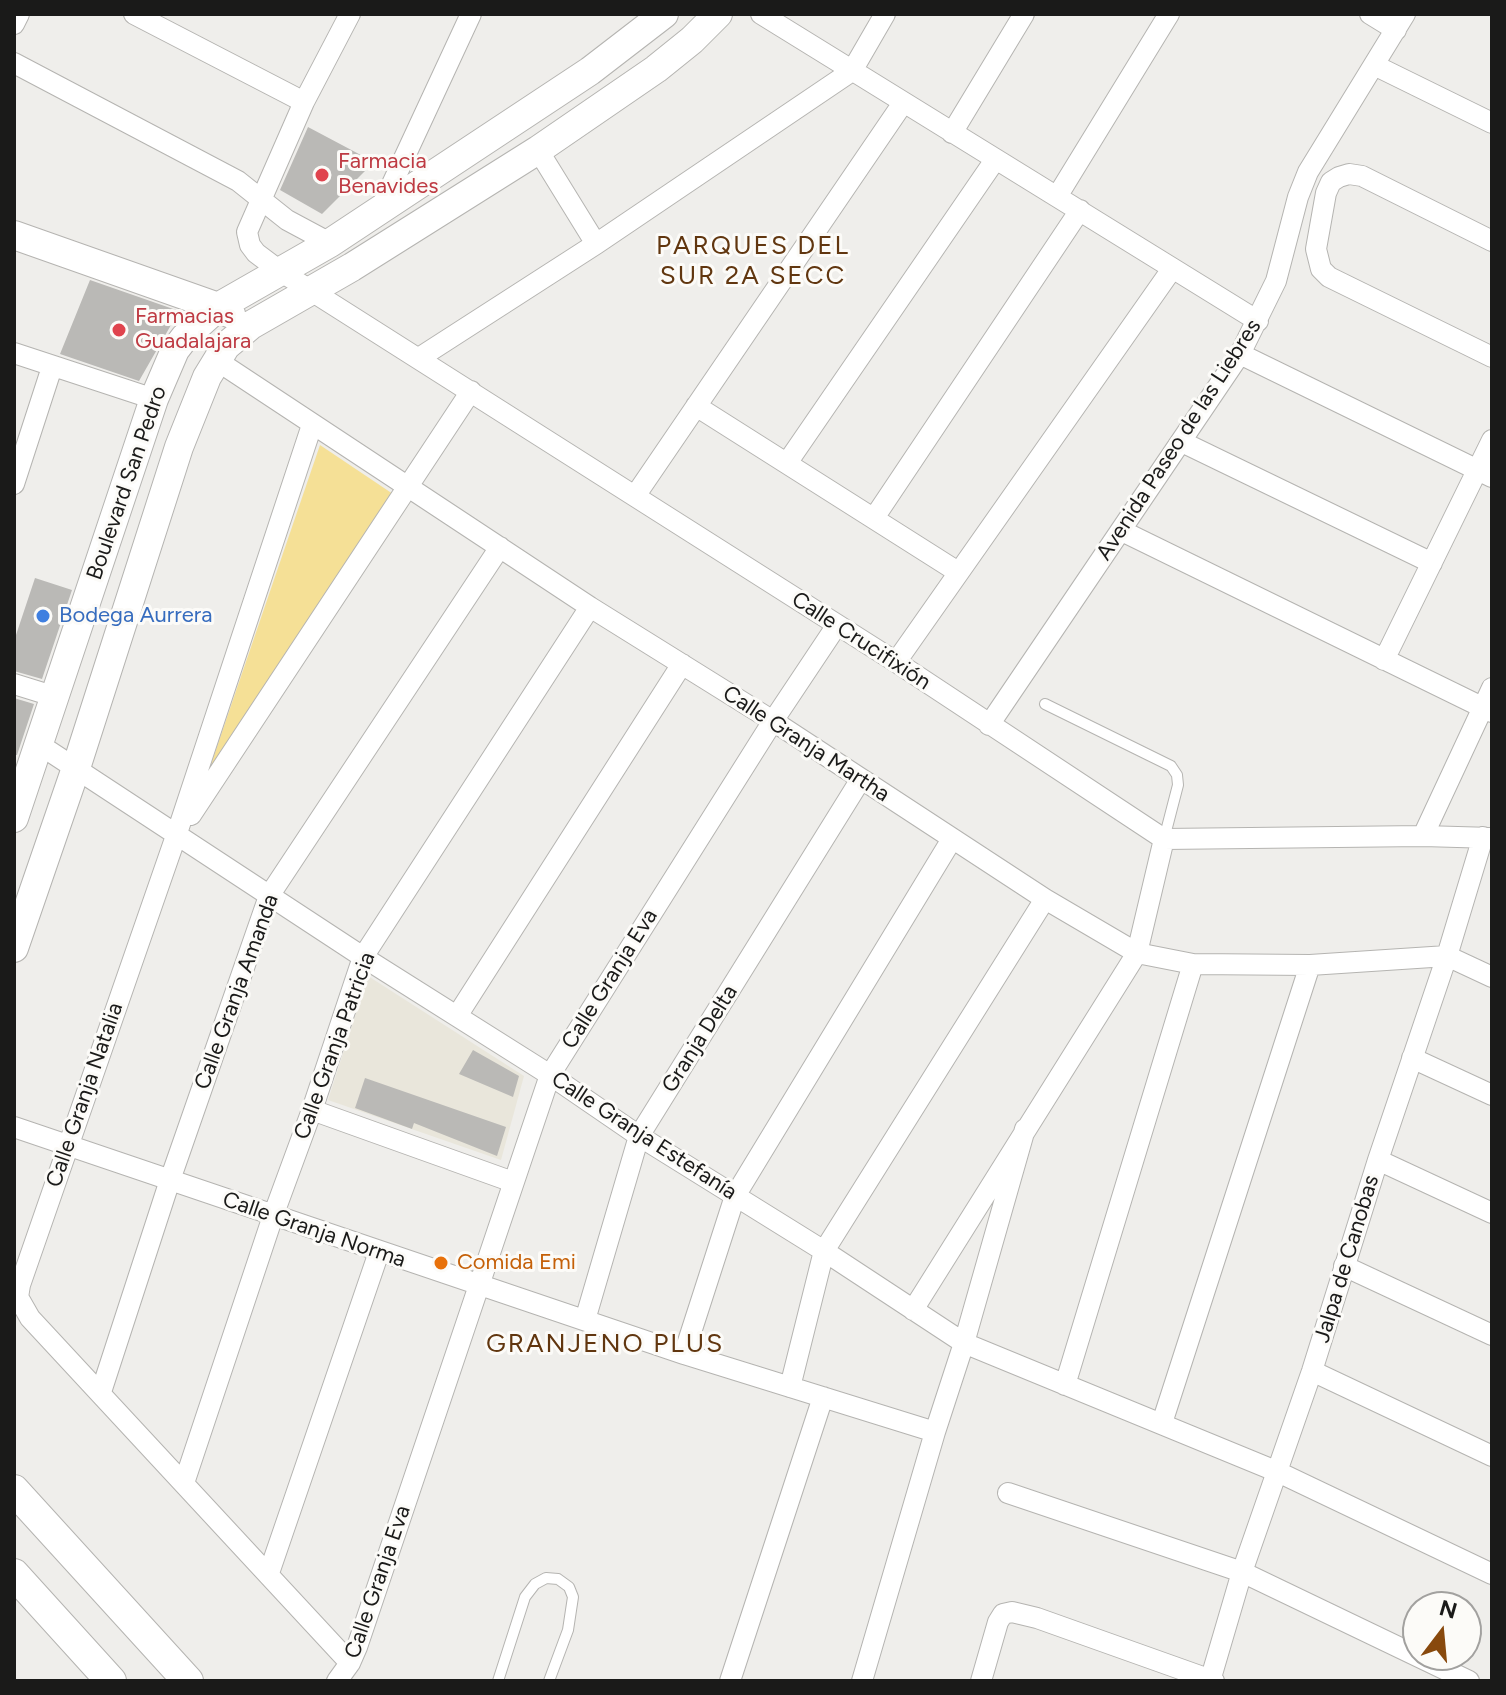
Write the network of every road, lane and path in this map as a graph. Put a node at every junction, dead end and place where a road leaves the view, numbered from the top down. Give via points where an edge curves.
1 (19, 14) edge
2 (134, 14) edge
3 (350, 14) edge
4 (471, 14) edge
5 (664, 14) edge
6 (718, 14) edge
7 (761, 14) edge
8 (885, 14) edge
9 (1024, 14) edge
10 (1169, 14) edge
11 (1370, 14) edge
12 (1401, 22) edge
13 (14, 24) edge
14 (14, 63) edge
15 (1374, 65) junction
16 (852, 71) junction
17 (304, 102) junction
18 (903, 103) junction
19 (1492, 123) edge
20 (952, 133) junction
21 (538, 150) junction
22 (995, 160) junction
23 (1058, 195) junction
24 (260, 196) junction
25 (1080, 210) junction
26 (380, 211) junction
27 (14, 235) edge
28 (1492, 241) edge
29 (330, 243) junction
30 (596, 244) junction
31 (1172, 269) junction
32 (280, 271) junction
33 (313, 291) junction
34 (218, 307) junction
35 (1258, 321) junction
36 (251, 325) junction
37 (14, 353) edge
38 (1240, 354) junction
39 (1492, 357) edge
40 (419, 358) junction
41 (216, 360) junction
42 (52, 367) junction
43 (471, 391) junction
44 (154, 399) junction
45 (696, 406) junction
46 (312, 425) junction
47 (1492, 440) edge
48 (1182, 442) junction
49 (787, 463) junction
50 (16, 471) edge
51 (1485, 473) edge
52 (409, 486) junction
53 (635, 496) junction
54 (874, 518) junction
55 (1122, 531) junction
56 (500, 547) junction
57 (1432, 563) junction
58 (958, 572) junction
59 (590, 607) junction
60 (837, 625) junction
61 (1384, 660) junction
62 (896, 662) junction
63 (682, 664) junction
64 (14, 684) edge
65 (1492, 688) edge
66 (56, 697) junction
67 (1045, 704) dead end
68 (1487, 710) edge
69 (773, 721) junction
70 (989, 725) junction
71 (40, 745) junction
72 (76, 768) junction
73 (861, 779) junction
74 (14, 818) edge
75 (176, 836) junction
76 (1423, 836) junction
77 (1488, 838) edge
78 (952, 839) junction
79 (1164, 839) junction
80 (269, 896) junction
81 (1045, 899) junction
82 (14, 948) edge
83 (1137, 953) junction
84 (1447, 956) junction
85 (363, 957) junction
86 (1193, 964) junction
87 (1310, 965) junction
88 (1492, 977) edge
89 (457, 1016) junction
90 (1412, 1058) junction
91 (550, 1075) junction
92 (1492, 1095) edge
93 (312, 1110) junction
94 (14, 1127) edge
95 (1025, 1129) junction
96 (639, 1136) junction
97 (67, 1145) junction
98 (1378, 1160) junction
99 (170, 1180) junction
100 (513, 1182) junction
101 (735, 1196) junction
102 (1492, 1213) edge
103 (273, 1216) junction
104 (824, 1251) junction
105 (379, 1252) junction
106 (1344, 1266) junction
107 (479, 1286) junction
108 (913, 1310) junction
109 (585, 1320) junction
110 (1492, 1335) edge
111 (964, 1343) junction
112 (684, 1354) junction
113 (1312, 1371) junction
114 (1065, 1385) junction
115 (790, 1387) junction
116 (101, 1392) junction
117 (823, 1397) junction
118 (1162, 1423) junction
119 (935, 1432) junction
120 (1492, 1456) edge
121 (1278, 1472) junction
122 (184, 1483) junction
123 (14, 1490) edge
124 (1008, 1493) dead end
125 (1242, 1572) junction
126 (269, 1573) junction
127 (14, 1574) edge
128 (1492, 1574) edge
129 (350, 1663) junction
130 (1211, 1680) edge
131 (111, 1681) edge
132 (188, 1681) edge
133 (337, 1681) edge
134 (498, 1681) edge
135 (549, 1681) edge
136 (730, 1681) edge
137 (862, 1681) edge
138 (981, 1681) edge
139 (1469, 1681) edge

1 - 13 street
2 - 17 street
3 - 17 street
4 - 26 street
5 - 26 street, Boulevard San Pedro via 590,71
6 - 21 street via 656,69
7 - 16 street
8 - 16 street
9 - 20 street
10 - 23 street
11 - 12 street
12 - 15 street, Avenida Paseo de las Liebres
14 - 24 street
15 - 19 street
15 - 35 street, Avenida Paseo de las Liebres via 1308,172 1280,270
16 - 18 street
16 - 30 street
17 - 24 street
18 - 20 street
18 - 45 street
20 - 22 street
21 - 30 street
21 - 33 street, Boulevard San Pedro
22 - 23 street
22 - 49 street
23 - 25 street
24 - 29 street via 287,220
24 - 32 street, Calle Crucifixión via 247,232 250,245
25 - 31 street
25 - 54 street
26 - 29 street, Boulevard San Pedro
27 - 34 street
28 - 39 street via 1349,174 1331,182 1326,193 1316,249 1316,260 1329,277
29 - 32 street, Boulevard San Pedro
30 - 40 street
31 - 35 street
31 - 58 street
32 - 33 street, Calle Crucifixión
32 - 34 street, Boulevard San Pedro
33 - 36 street, Boulevard San Pedro
33 - 40 street, Calle Crucifixión
34 - 36 street
34 - 44 street, Boulevard San Pedro via 175,350
35 - 38 street, Avenida Paseo de las Liebres
36 - 41 street, Boulevard San Pedro
37 - 42 street
38 - 48 street, Avenida Paseo de las Liebres
38 - 51 street
40 - 43 street, Calle Crucifixión
41 - 46 street, Calle Granja Martha
41 - 72 street, Boulevard San Pedro via 179,447
42 - 44 street
42 - 50 street
43 - 52 street
43 - 53 street, Calle Crucifixión
44 - 66 street, Boulevard San Pedro
45 - 49 street
45 - 53 street
46 - 52 street, Calle Granja Martha
46 - 75 street, Calle Granja Natalia
47 - 51 street
48 - 55 street, Avenida Paseo de las Liebres
48 - 57 street
49 - 54 street
51 - 57 street
52 - 56 street, Calle Granja Martha
52 - 75 street
53 - 60 street, Calle Crucifixión
54 - 58 street
55 - 61 street
55 - 70 street, Avenida Paseo de las Liebres
56 - 59 street, Calle Granja Martha
56 - 80 street, Calle Granja Amanda
57 - 61 street
58 - 62 street
59 - 63 street, Calle Granja Martha
59 - 85 street, Calle Granja Patricia
60 - 62 street, Calle Crucifixión
60 - 69 street, Calle Granja Eva
61 - 68 street
62 - 70 street, Calle Crucifixión
63 - 69 street, Calle Granja Martha
63 - 89 street
64 - 66 street
65 - 68 street
66 - 71 street, Boulevard San Pedro
67 - 79 lane via 1171,766 1178,785
68 - 76 street
69 - 73 street, Calle Granja Martha
69 - 91 street, Calle Granja Eva
70 - 79 street, Calle Crucifixión
71 - 72 street, Calle Granja Estefanía
71 - 74 street, Boulevard San Pedro
72 - 75 street, Calle Granja Estefanía
72 - 82 street, Boulevard San Pedro
73 - 78 street, Calle Granja Martha
73 - 96 street, Granja Delta
75 - 80 street, Calle Granja Estefanía
75 - 97 street, Calle Granja Natalia
76 - 77 street
76 - 79 street
77 - 84 street, Jalpa de Canobas
78 - 81 street, Calle Granja Martha
78 - 101 street
79 - 83 street
80 - 85 street, Calle Granja Estefanía
80 - 99 street, Calle Granja Amanda
81 - 83 street, Calle Granja Martha
81 - 104 street
83 - 86 street, Calle Granja Martha
83 - 95 street
84 - 87 street, Calle Granja Martha
84 - 88 street
84 - 90 street, Jalpa de Canobas
85 - 89 street, Calle Granja Estefanía
85 - 93 street, Calle Granja Patricia
86 - 87 street, Calle Granja Martha
86 - 114 street
87 - 118 street
89 - 91 street, Calle Granja Estefanía
90 - 92 street
90 - 98 street, Jalpa de Canobas
91 - 96 street, Calle Granja Estefanía
91 - 100 street, Calle Granja Eva
93 - 100 street
93 - 103 street, Calle Granja Patricia
94 - 97 street, Calle Granja Norma
95 - 108 street
95 - 111 street
96 - 101 street, Calle Granja Estefanía
96 - 109 street, Granja Delta
97 - 99 street, Calle Granja Norma
97 - 116 street, Calle Granja Natalia via 18,1297 30,1318
98 - 102 street
98 - 106 street, Jalpa de Canobas
99 - 103 street, Calle Granja Norma
99 - 116 street, Calle Granja Amanda
100 - 107 street, Calle Granja Eva
101 - 104 street, Calle Granja Estefanía
101 - 112 street
103 - 105 street, Calle Granja Norma
103 - 122 street, Calle Granja Patricia
104 - 108 street, Calle Granja Estefanía
104 - 115 street
105 - 107 street, Calle Granja Norma
105 - 126 street
106 - 110 street
106 - 113 street, Jalpa de Canobas
107 - 109 street, Calle Granja Norma
107 - 129 street, Calle Granja Eva
108 - 111 street, Calle Granja Estefanía
109 - 112 street, Calle Granja Norma
111 - 114 street, Calle Granja Estefanía
111 - 119 street
112 - 115 street, Calle Granja Norma
113 - 120 street
113 - 121 street, Jalpa de Canobas
114 - 118 street, Calle Granja Estefanía
115 - 117 street, Calle Granja Norma
116 - 122 street, Calle Granja Natalia
117 - 119 street, Calle Granja Norma
117 - 136 street
118 - 121 street, Calle Granja Estefanía
119 - 137 street
121 - 125 street, Jalpa de Canobas
121 - 128 street, Calle Granja Estefanía
122 - 126 street, Calle Granja Natalia
123 - 132 main road
124 - 125 street
125 - 130 street, Jalpa de Canobas
125 - 139 street
126 - 129 street, Calle Granja Natalia
127 - 131 main road
129 - 133 street, Calle Granja Eva
130 - 138 street via 1012,1612 998,1622
134 - 135 lane via 525,1597 546,1578 558,1579 573,1597 568,1630

